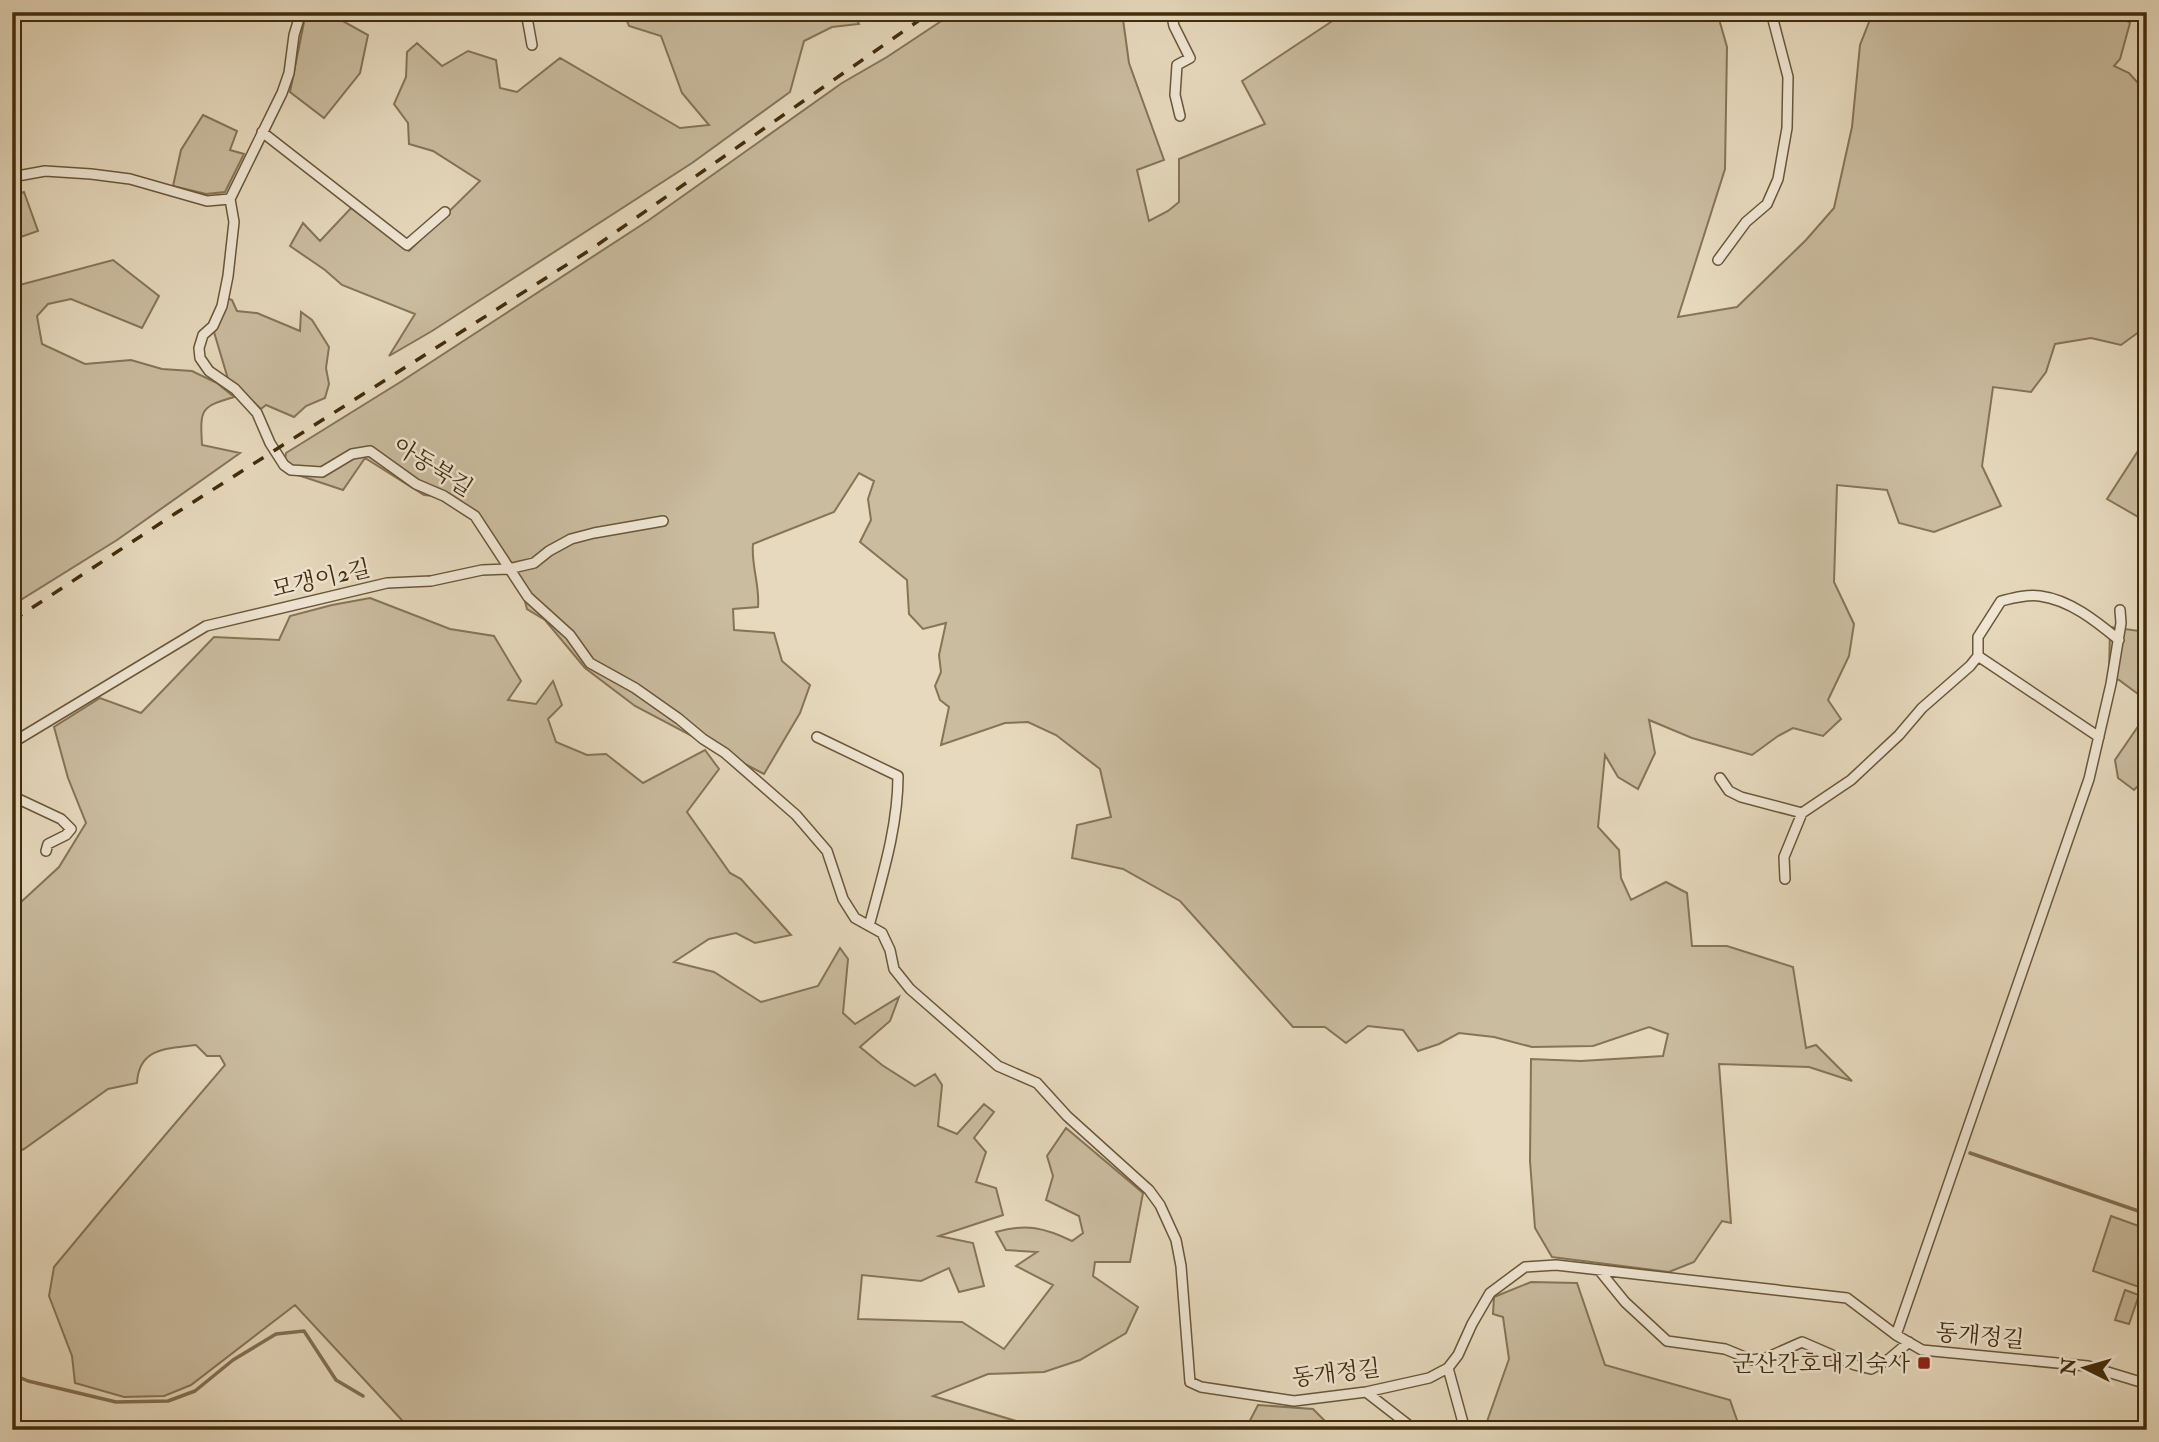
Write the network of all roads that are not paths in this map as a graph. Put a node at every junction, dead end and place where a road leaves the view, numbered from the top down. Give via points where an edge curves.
1 (301, 12) edge
2 (526, 12) edge
3 (1171, 12) edge
4 (1771, 12) edge
5 (532, 45) dead end
6 (1180, 116) dead end
7 (262, 132) junction
8 (12, 177) edge
9 (230, 199) junction
10 (445, 212) dead end
11 (1718, 260) dead end
12 (663, 521) dead end
13 (508, 569) junction
14 (2120, 610) dead end
15 (2119, 640) junction
16 (1978, 656) junction
17 (817, 737) dead end
18 (2099, 737) junction
19 (12, 743) edge
20 (1720, 778) dead end
21 (12, 796) edge
22 (1802, 813) junction
23 (46, 850) dead end
24 (1785, 879) dead end
25 (869, 926) junction
26 (1599, 1270) junction
27 (1896, 1335) junction
28 (1909, 1342) junction
29 (1448, 1368) junction
30 (2147, 1384) edge
31 (1366, 1392) junction
32 (1415, 1430) edge
33 (1465, 1430) edge

1 - 7 street via 289,73
2 - 5 street
3 - 6 street via 1190,58 1177,65 1175,95
4 - 11 street via 1788,77 1787,128 1778,179 1767,204 1746,222
7 - 9 street
7 - 10 street via 407,244
8 - 9 street via 45,171 91,174 130,179 207,201
9 - 13 street, 아동북길 via 234,222 229,276 222,306 199,348 209,371 235,389 257,413 270,443 291,470 322,472 352,454 370,451 416,484 475,516
12 - 13 street, 모갱이2길 via 571,539 534,563
13 - 19 street, 모갱이2길 via 387,583 206,626
13 - 25 street, 동개정길 via 590,663 679,719 792,811 827,851 843,899 855,918
14 - 15 street
15 - 16 street via 2093,618 2063,603 2040,596 2018,597 2001,601 1978,637
15 - 18 street
16 - 18 street
16 - 22 street via 1868,764
17 - 25 street via 898,776 895,813
18 - 27 street via 2089,779
20 - 22 street via 1729,791 1741,797
21 - 23 street via 71,828
22 - 24 street via 1784,857
25 - 31 street, 동개정길 via 882,933 894,968 911,989 998,1066 1037,1083 1160,1205 1176,1240 1181,1266 1190,1382 1294,1401
26 - 27 street, 동개정길 via 1847,1298
26 - 28 street via 1667,1341 1725,1349 1752,1360 1802,1342 1871,1369
26 - 29 street, 동개정길 via 1556,1265 1525,1268 1490,1293
27 - 28 street, 동개정길
28 - 30 street, 동개정길 via 1923,1350 2088,1366
29 - 31 street, 동개정길 via 1429,1378
29 - 33 street
31 - 32 street

